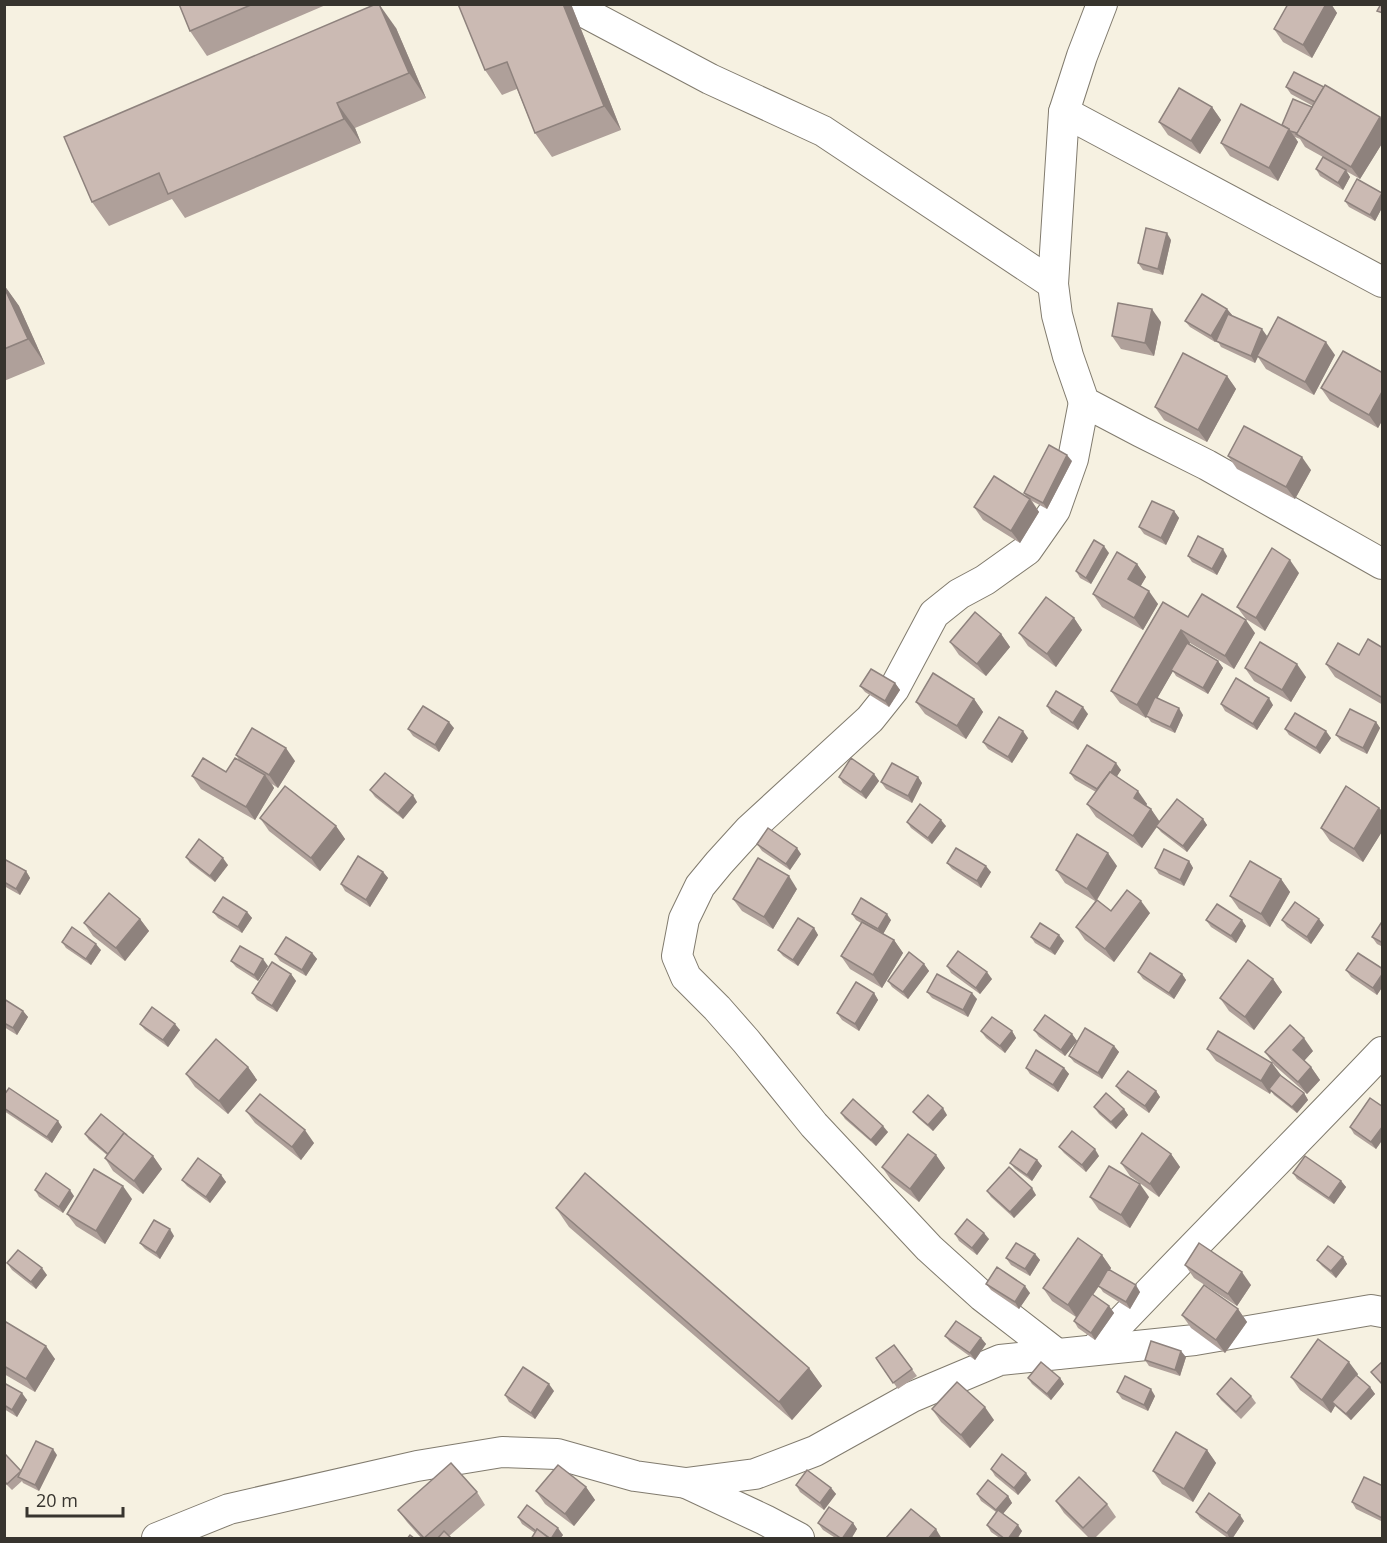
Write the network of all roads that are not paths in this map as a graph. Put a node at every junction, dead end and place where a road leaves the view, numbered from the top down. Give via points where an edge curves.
1 (569, 4) edge
2 (1102, 4) edge
3 (1064, 112) junction
4 (1383, 282) edge
5 (1053, 284) junction
6 (1084, 402) junction
7 (1383, 564) edge
8 (1383, 1052) edge
9 (1379, 1309) edge
10 (1094, 1350) junction
11 (1057, 1354) junction
12 (686, 1482) junction
13 (158, 1539) edge
14 (799, 1539) edge

1 - 5 street via 710,79 823,131
2 - 3 street
3 - 4 street
3 - 5 street
5 - 6 street via 1057,315
6 - 7 street via 1207,465
6 - 11 street via 1073,459 1054,510 1027,550 934,615 894,689 870,719 719,863 700,886 684,919 677,956 686,977 747,1041 814,1125 929,1248 982,1296
8 - 10 street
9 - 10 street via 1195,1340
10 - 11 street
11 - 12 street via 1000,1360 912,1397 814,1450 755,1474
12 - 13 street via 635,1476 557,1454 502,1452 417,1466 230,1509
12 - 14 street

